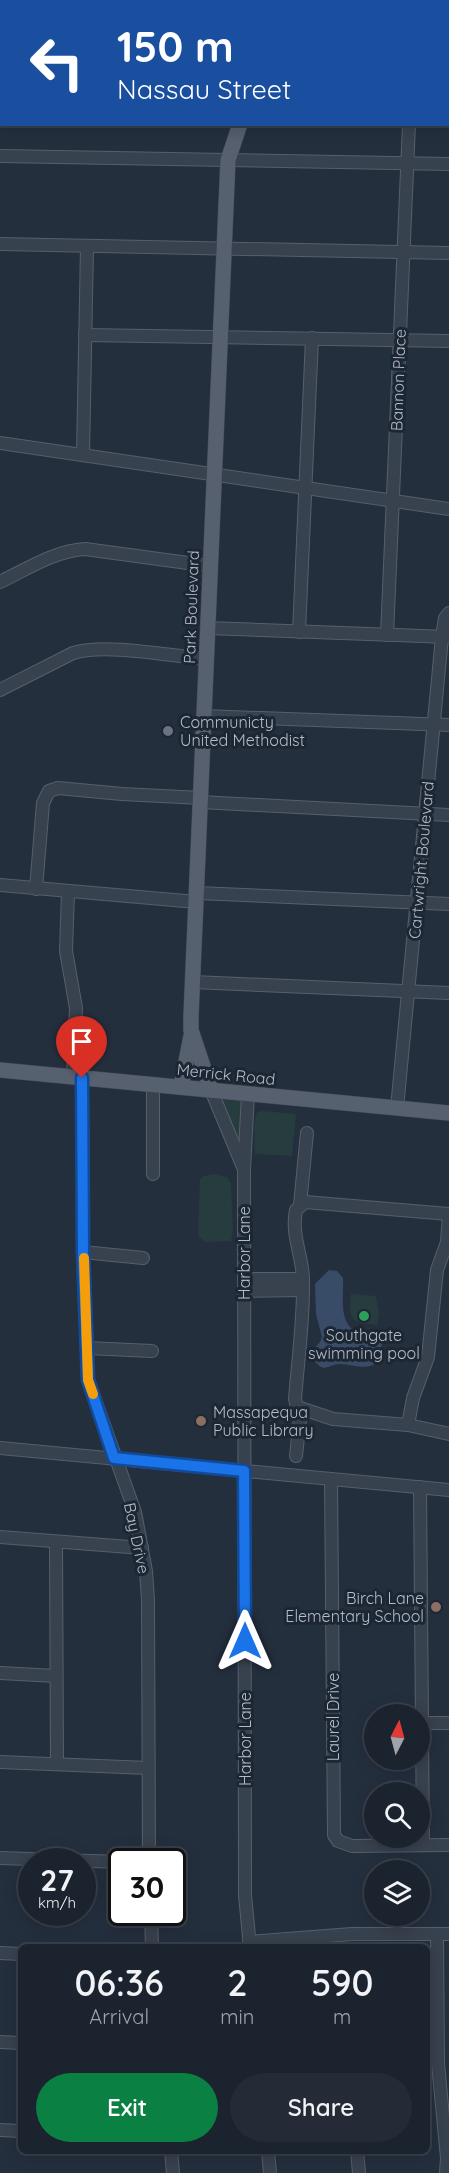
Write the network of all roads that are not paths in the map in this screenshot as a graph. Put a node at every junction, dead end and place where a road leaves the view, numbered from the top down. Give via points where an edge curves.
1 (239, 126) edge
2 (409, 126) edge
3 (0, 156) edge
4 (228, 160) junction
5 (407, 164) junction
6 (449, 164) edge
7 (0, 244) edge
8 (87, 246) junction
9 (224, 248) junction
10 (403, 252) junction
11 (449, 253) edge
12 (85, 334) junction
13 (220, 337) junction
14 (312, 339) junction
15 (400, 340) junction
16 (449, 341) edge
17 (0, 443) edge
18 (83, 455) junction
19 (214, 474) junction
20 (305, 488) junction
21 (393, 500) junction
22 (449, 509) edge
23 (210, 566) junction
24 (0, 582) edge
25 (449, 614) edge
26 (208, 628) junction
27 (299, 632) junction
28 (387, 635) junction
29 (445, 637) edge
30 (207, 659) junction
31 (0, 690) edge
32 (204, 716) junction
33 (433, 724) junction
34 (449, 725) edge
35 (201, 800) junction
36 (426, 813) junction
37 (449, 814) edge
38 (0, 885) edge
39 (36, 889) junction
40 (68, 892) junction
41 (197, 897) junction
42 (418, 903) junction
43 (449, 904) edge
44 (193, 982) junction
45 (409, 991) junction
46 (449, 993) edge
47 (191, 1030) junction
48 (0, 1070) edge
49 (78, 1077) junction
50 (153, 1084) junction
51 (181, 1087) junction
52 (211, 1090) junction
53 (248, 1094) junction
54 (397, 1108) junction
55 (449, 1113) edge
56 (307, 1133) dead end
57 (244, 1170) junction
58 (153, 1174) dead end
59 (300, 1205) junction
60 (449, 1214) edge
61 (83, 1252) junction
62 (143, 1258) dead end
63 (303, 1284) junction
64 (244, 1285) junction
65 (87, 1348) junction
66 (152, 1351) dead end
67 (301, 1409) junction
68 (408, 1425) junction
69 (449, 1434) edge
70 (0, 1448) edge
71 (296, 1456) dead end
72 (114, 1458) junction
73 (244, 1471) junction
74 (332, 1479) junction
75 (420, 1487) junction
76 (449, 1490) edge
77 (0, 1537) edge
78 (56, 1542) junction
79 (142, 1548) junction
80 (0, 1673) edge
81 (56, 1676) junction
82 (422, 1704) edge
83 (430, 1723) edge
84 (449, 1723) edge
85 (0, 1762) edge
86 (57, 1764) junction
87 (148, 1768) junction
88 (364, 1845) edge
89 (430, 1845) edge
90 (449, 1845) edge
91 (149, 1848) edge
92 (0, 1858) edge
93 (108, 1862) edge
94 (151, 1926) edge
95 (443, 1934) edge
96 (338, 1941) edge
97 (152, 1944) edge
98 (250, 1944) edge
99 (0, 1953) edge
100 (18, 1954) edge
101 (0, 2042) edge
102 (18, 2043) edge
103 (0, 2130) edge
104 (18, 2131) edge
105 (171, 2154) edge
106 (268, 2154) edge
107 (357, 2154) edge
108 (173, 2173) edge
109 (270, 2173) edge
110 (359, 2173) edge
111 (446, 2173) edge

1 - 4 main road, Park Boulevard
2 - 5 street, Bannon Place
3 - 4 street
4 - 5 street
4 - 9 main road, Park Boulevard
5 - 6 street
5 - 10 street, Bannon Place
7 - 8 street
8 - 9 street
8 - 12 street
9 - 10 street
9 - 13 main road, Park Boulevard
10 - 11 street
10 - 15 street, Bannon Place
12 - 13 street
12 - 18 street
13 - 14 street
13 - 19 main road, Park Boulevard
14 - 15 street
14 - 20 street
15 - 16 street
15 - 21 street, Bannon Place
17 - 18 street
18 - 19 street
19 - 20 street
19 - 23 main road, Park Boulevard
20 - 21 street
20 - 27 street
21 - 22 street
21 - 28 street, Bannon Place
23 - 24 street via 85,549 68,551
23 - 26 main road, Park Boulevard
25 - 29 street, Cartwright Boulevard via 445,618
26 - 27 street
26 - 30 main road, Park Boulevard
27 - 28 street
28 - 29 street
29 - 33 street, Cartwright Boulevard
30 - 31 street via 85,650
30 - 32 main road, Park Boulevard
32 - 33 street
32 - 35 main road, Park Boulevard
33 - 34 street
33 - 36 street, Cartwright Boulevard
35 - 36 street
35 - 39 street via 58,788 49,791 43,803
35 - 41 main road, Park Boulevard
36 - 37 street
36 - 42 street, Cartwright Boulevard
38 - 39 street
39 - 40 street
40 - 41 street
40 - 49 street, Bay Drive via 66,951 76,1008
41 - 42 street
41 - 44 main road, Park Boulevard
42 - 43 street
42 - 45 street, Cartwright Boulevard
44 - 45 street
44 - 47 main road, Park Boulevard
45 - 46 street
45 - 54 street, Cartwright Boulevard
47 - 51 main road
47 - 52 main road, Park Boulevard
48 - 49 main road, Merrick Road
49 - 50 main road, Merrick Road
49 - 61 street, Bay Drive
50 - 51 main road, Merrick Road
50 - 58 street
51 - 52 main road, Merrick Road
52 - 53 main road, Merrick Road
52 - 57 street, Harbor Lane
53 - 54 main road, Merrick Road
53 - 57 street, Harbor Lane
54 - 55 main road, Merrick Road
56 - 59 street
57 - 64 street, Harbor Lane
59 - 60 street via 310,1202
59 - 63 street via 294,1229 303,1263
60 - 68 street via 447,1242 437,1270 428,1357
61 - 62 street
61 - 65 street, Bay Drive
63 - 64 street
63 - 67 street via 295,1399
64 - 73 street, Harbor Lane
65 - 66 street
65 - 72 street, Bay Drive via 88,1380
67 - 68 street via 348,1422
67 - 71 street
68 - 69 street
70 - 72 street
72 - 73 street
72 - 79 street, Bay Drive via 135,1512
73 - 74 street
73 - 98 street, Harbor Lane via 245,1895
74 - 75 street
74 - 88 street, Laurel Drive via 334,1835 346,1845
75 - 76 street
75 - 82 street
77 - 78 street
78 - 79 street
78 - 81 street
79 - 87 street, Bay Drive via 148,1600
80 - 81 street
81 - 86 street
83 - 84 street
85 - 86 street
86 - 87 street
87 - 91 street, Bay Drive
89 - 90 street, Laurel Drive
92 - 93 street
94 - 97 street
95 - 96 street
95 - 111 street via 438,2064
96 - 98 street
99 - 100 street
101 - 102 street
103 - 104 street
105 - 108 street
106 - 109 street
107 - 110 street

